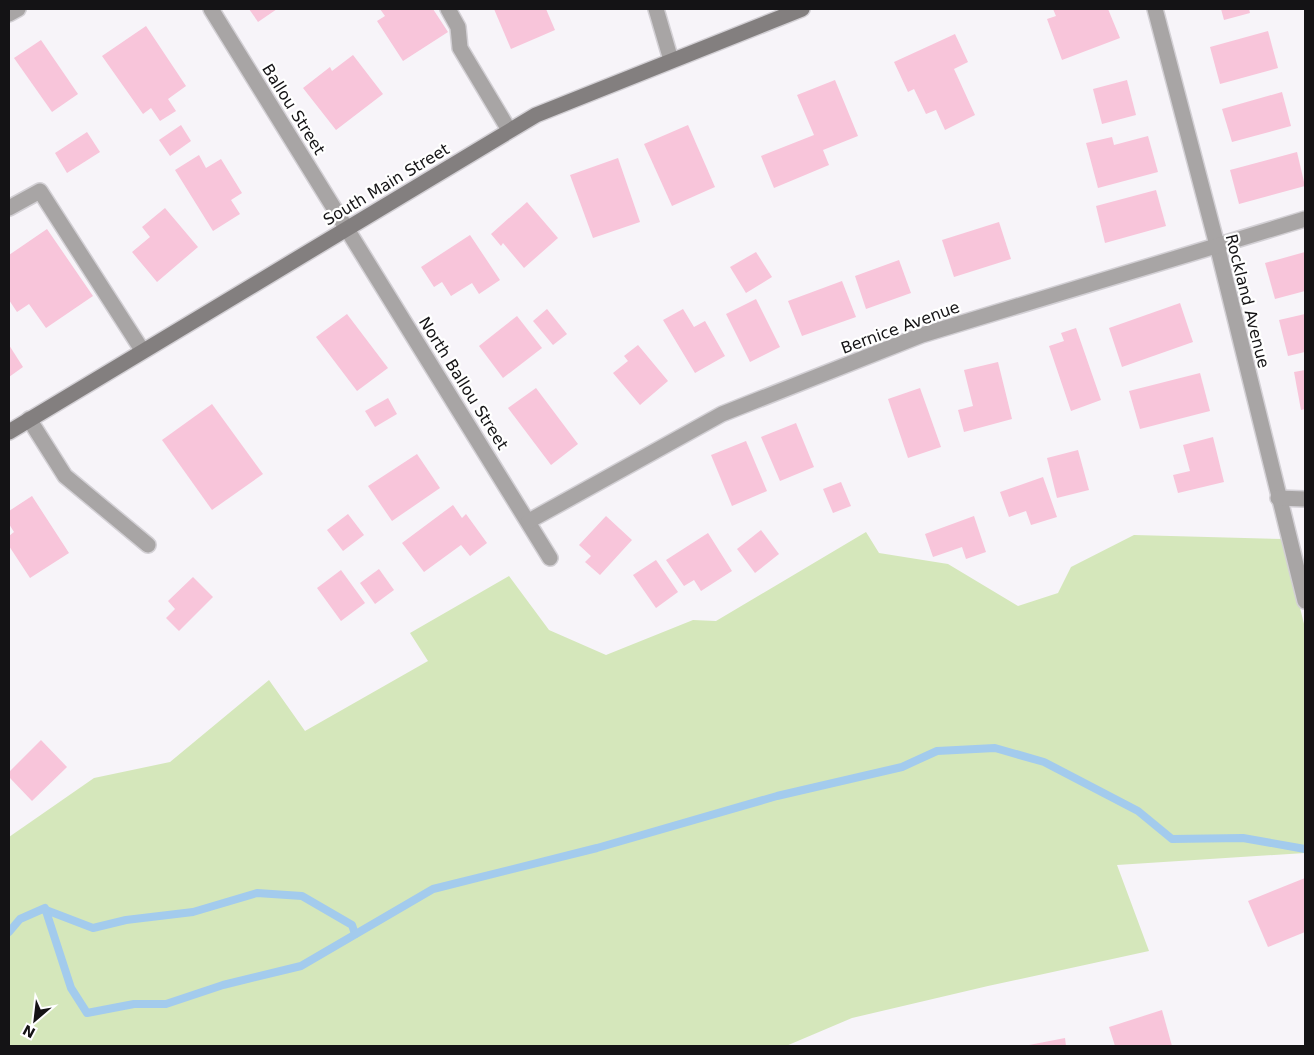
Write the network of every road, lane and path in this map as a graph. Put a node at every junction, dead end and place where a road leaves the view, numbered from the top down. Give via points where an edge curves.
1 (211, 9) edge
2 (448, 9) edge
3 (656, 9) edge
4 (802, 9) edge
5 (1154, 9) edge
6 (671, 60) junction
7 (509, 130) junction
8 (9, 208) edge
9 (1305, 219) edge
10 (347, 228) junction
11 (1217, 245) junction
12 (142, 350) junction
13 (29, 419) junction
14 (9, 432) edge
15 (1278, 498) junction
16 (1305, 499) edge
17 (529, 521) junction
18 (148, 545) dead end
19 (550, 558) dead end
20 (1305, 601) edge

1 - 10 street, Ballou Street
2 - 7 street via 458,27 460,48
3 - 6 street
4 - 6 main road, South Main Street
5 - 11 street, Rockland Avenue
6 - 7 main road, South Main Street via 536,115
7 - 10 main road, South Main Street
8 - 12 street via 40,191
9 - 11 street, Bernice Avenue
10 - 12 main road, South Main Street
10 - 17 street, North Ballou Street
11 - 15 street, Rockland Avenue
11 - 17 street, Bernice Avenue via 922,335 722,414
12 - 13 main road, South Main Street
13 - 14 main road, South Main Street
13 - 18 street via 65,476
15 - 16 street
15 - 20 street, Rockland Avenue
17 - 19 street, North Ballou Street

